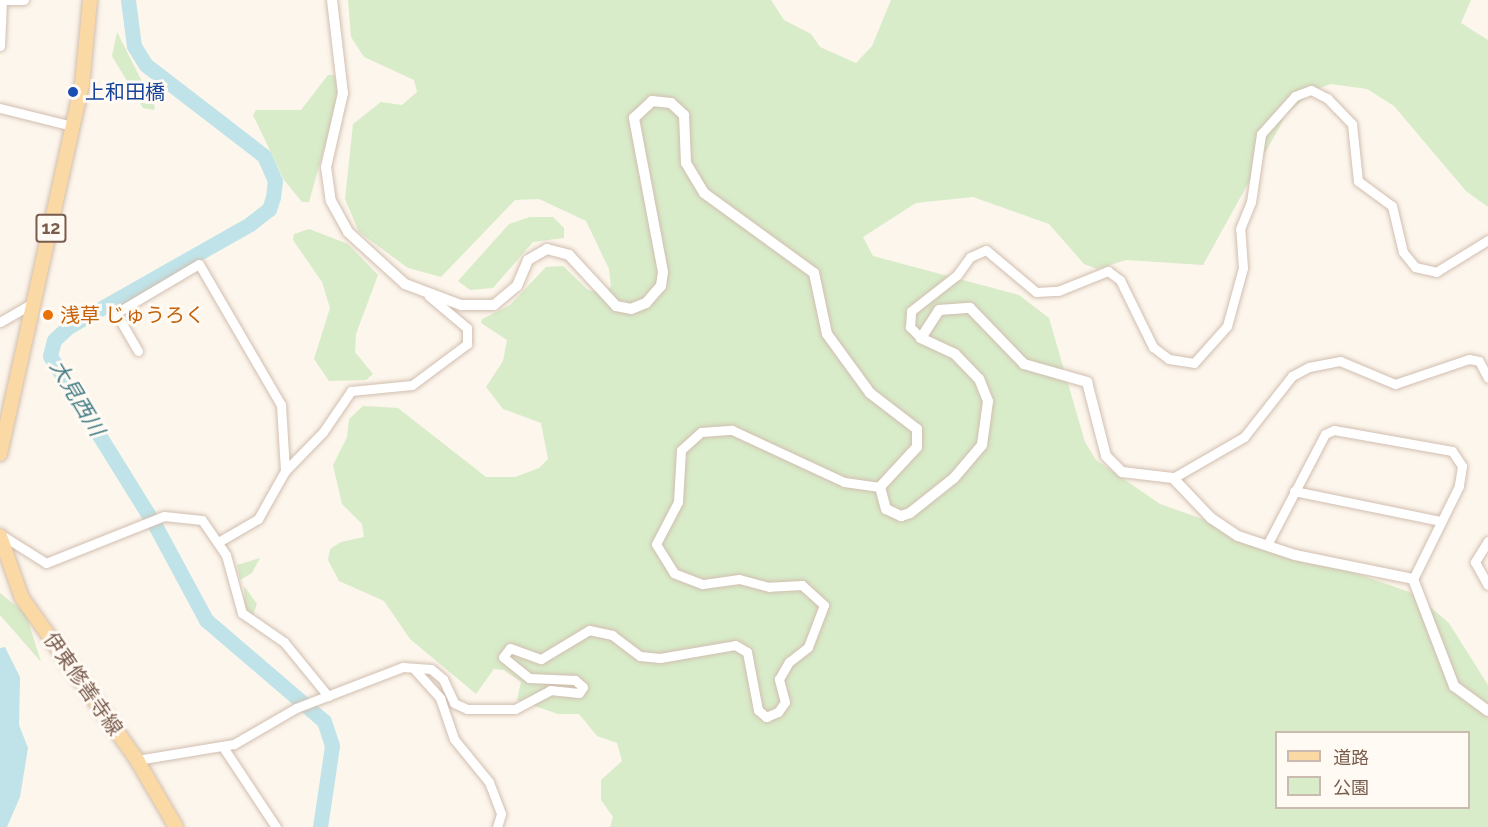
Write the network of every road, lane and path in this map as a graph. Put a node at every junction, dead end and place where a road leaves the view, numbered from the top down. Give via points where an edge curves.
1 (2, 0) edge
2 (24, 0) edge
3 (90, 0) edge
4 (332, 0) edge
5 (0, 46) edge
6 (0, 108) edge
7 (74, 126) junction
8 (1488, 240) edge
9 (429, 296) junction
10 (34, 302) junction
11 (0, 322) edge
12 (921, 338) junction
13 (138, 351) dead end
14 (1488, 378) edge
15 (0, 454) edge
16 (285, 471) junction
17 (1173, 478) junction
18 (879, 487) junction
19 (1294, 491) junction
20 (1440, 521) junction
21 (0, 535) edge
22 (220, 541) junction
23 (1488, 541) edge
24 (1267, 545) junction
25 (1413, 579) junction
26 (1488, 585) edge
27 (415, 670) junction
28 (324, 697) junction
29 (1488, 711) edge
30 (223, 747) junction
31 (137, 760) junction
32 (176, 827) edge
33 (276, 827) edge
34 (497, 827) edge

1 - 2 street
1 - 5 street
3 - 7 main road, 12
4 - 9 street via 343,93 326,167 330,201 366,252
6 - 7 street
7 - 10 main road, 12
8 - 12 street via 1436,272 1414,267 1403,252 1392,206 1358,181 1352,124 1327,98 1311,90 1295,96 1261,134 1251,202 1240,229 1243,268 1227,326 1194,363 1169,359 1153,347 1120,280 1108,271 1058,291 1036,292 986,250 970,257 957,275 911,311 910,327
9 - 16 street via 467,328 466,344 412,385 351,391 323,432
9 - 18 street via 461,305 494,305 509,297 536,252 547,249 569,255 616,306 631,309 646,303 661,286 663,272 634,118 652,101 671,103 684,115 686,162 704,193 814,273 827,334 870,393 917,429 917,447
10 - 11 street
10 - 15 main road, 12
12 - 17 street via 939,310 970,308 1024,364 1087,382 1106,456 1115,467
12 - 18 street via 955,354 979,380 988,401 986,435 954,478 910,513 901,516 886,509
13 - 16 street via 116,313 199,264 281,405
14 - 17 street via 1479,361 1469,359 1395,384 1340,361 1309,367 1292,376 1244,437
16 - 22 street via 258,519
17 - 24 street via 1227,531
18 - 27 street via 844,482 732,430 701,432 681,450 678,502 656,544 674,573 702,584 739,579 769,587 802,585 824,605 808,647 789,662 779,679 785,702 778,712 766,717 758,710 747,652 735,645 660,658 640,656 612,635 589,630 536,661 510,648 503,661 520,674 563,676 583,687 575,693 550,690 505,710 460,707 438,674
19 - 20 street
19 - 20 street via 1318,441 1334,430 1452,451 1461,476
19 - 24 street
20 - 25 street
21 - 22 street via 46,563 164,516 202,520
21 - 31 main road, 伊東修善寺線 via 22,598
22 - 28 street via 242,613 284,642
23 - 26 street via 1475,562
24 - 25 street
25 - 29 street via 1454,686
27 - 28 street via 390,670
27 - 34 street via 440,698 454,739 495,794 501,814
28 - 30 street
30 - 31 street
30 - 33 street
31 - 32 main road, 伊東修善寺線

